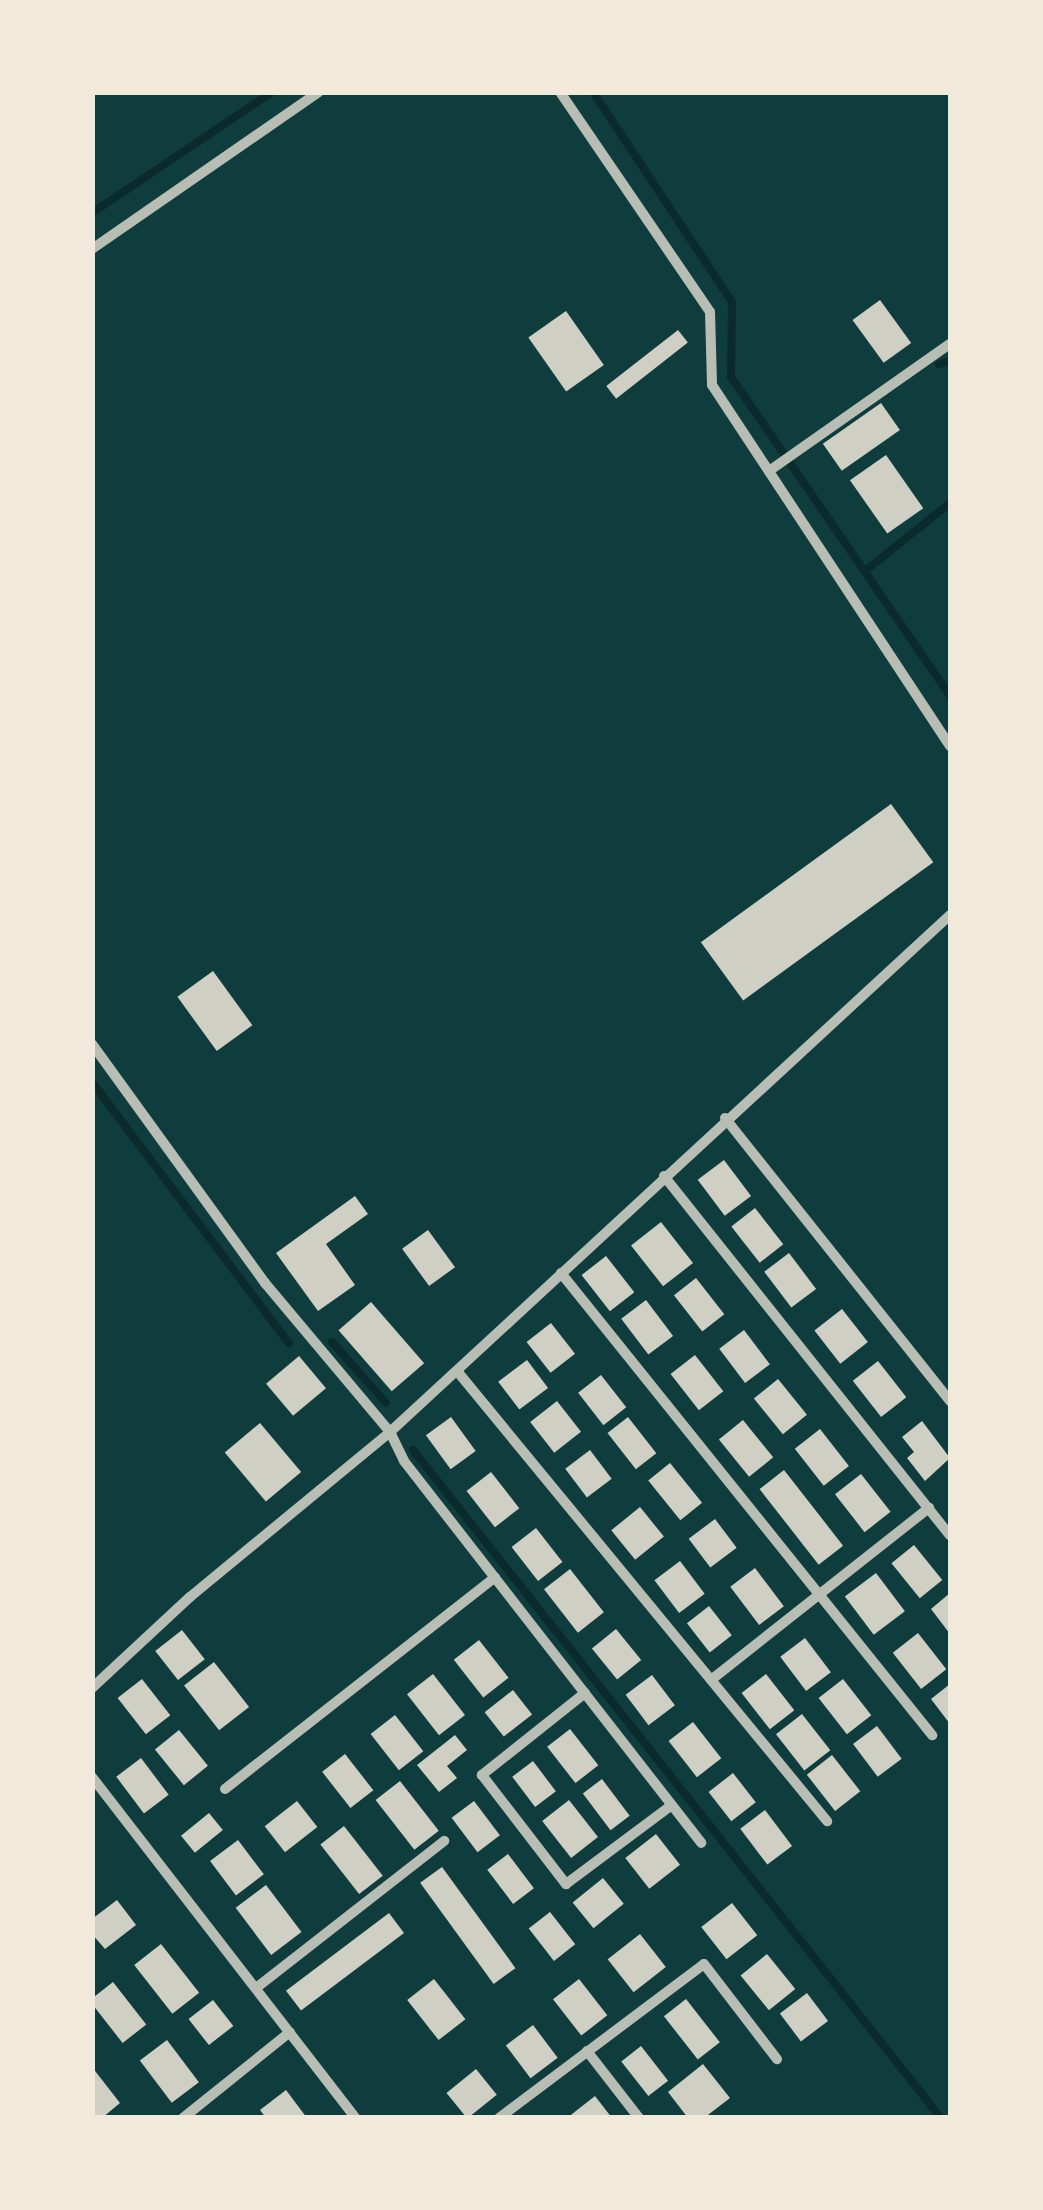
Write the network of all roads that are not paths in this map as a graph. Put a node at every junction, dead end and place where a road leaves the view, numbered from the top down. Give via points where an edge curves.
1 (320, 92) edge
2 (560, 92) edge
3 (92, 249) edge
4 (950, 344) edge
5 (769, 472) junction
6 (950, 746) edge
7 (950, 915) edge
8 (92, 1044) edge
9 (725, 1118) junction
10 (664, 1176) junction
11 (561, 1273) junction
12 (457, 1370) junction
13 (950, 1401) edge
14 (390, 1432) junction
15 (929, 1508) junction
16 (950, 1535) edge
17 (495, 1577) junction
18 (819, 1595) junction
19 (711, 1680) junction
20 (92, 1688) edge
21 (585, 1693) junction
22 (932, 1735) dead end
23 (92, 1777) edge
24 (225, 1789) dead end
25 (672, 1805) junction
26 (827, 1821) dead end
27 (444, 1841) dead end
28 (701, 1843) dead end
29 (256, 1988) junction
30 (290, 2032) junction
31 (588, 2051) junction
32 (777, 2058) dead end
33 (183, 2118) edge
34 (356, 2118) edge
35 (499, 2118) edge
36 (639, 2118) edge

1 - 3 street
2 - 5 street via 710,312 712,384
4 - 5 street
5 - 6 street
7 - 9 street
8 - 14 street via 264,1282
9 - 10 street
9 - 13 street
10 - 11 street
10 - 15 street
11 - 12 street
11 - 18 street
12 - 14 street
12 - 19 street
14 - 17 street via 404,1462
14 - 20 street via 190,1597
15 - 16 street
15 - 18 street
17 - 21 street
17 - 24 street
18 - 19 street
18 - 22 street
19 - 26 street
21 - 25 street
21 - 25 street via 482,1775 566,1884
23 - 29 street
25 - 28 street
27 - 29 street
29 - 30 street
30 - 33 street
30 - 34 street
31 - 32 street via 704,1964
31 - 35 street
31 - 36 street

